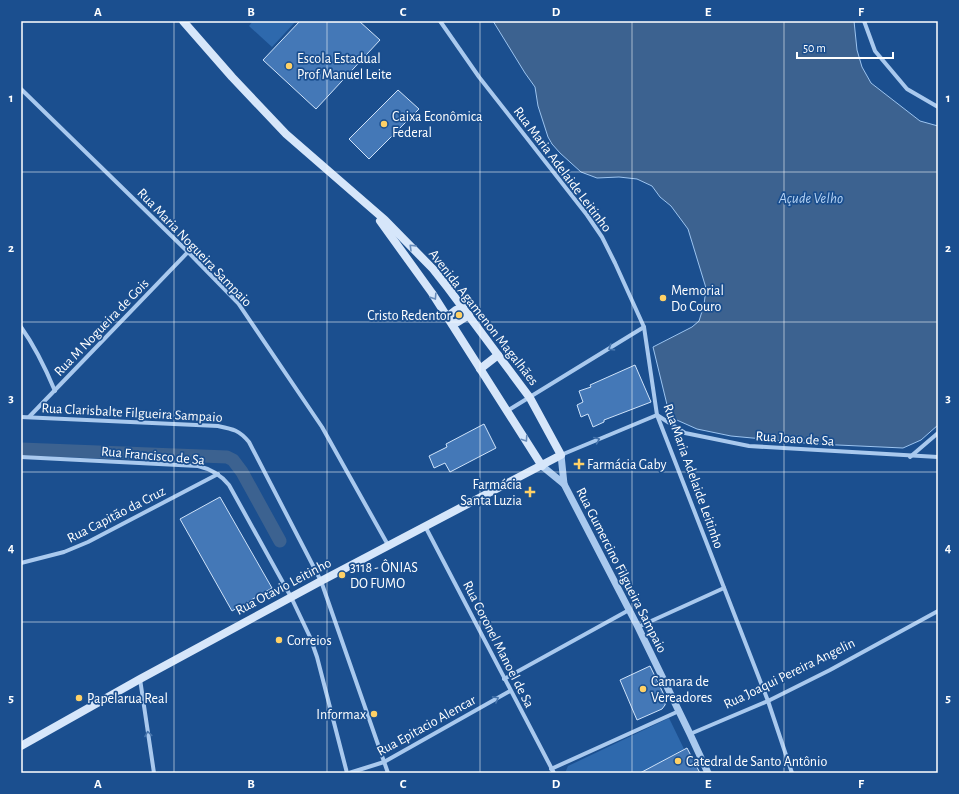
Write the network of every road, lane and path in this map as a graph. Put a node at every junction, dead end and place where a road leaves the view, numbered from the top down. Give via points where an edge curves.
1 (183, 21) edge
2 (440, 21) edge
3 (864, 21) edge
4 (21, 89) edge
5 (938, 107) edge
6 (371, 208) junction
7 (188, 252) junction
8 (463, 307) junction
9 (469, 315) junction
10 (447, 317) junction
11 (452, 324) junction
12 (21, 327) edge
13 (644, 327) junction
14 (498, 355) junction
15 (480, 369) junction
16 (55, 391) junction
17 (530, 398) junction
18 (507, 411) junction
19 (657, 415) junction
20 (21, 417) edge
21 (29, 417) junction
22 (938, 433) edge
23 (561, 456) junction
24 (21, 457) edge
25 (910, 457) junction
26 (938, 458) edge
27 (542, 466) junction
28 (218, 474) junction
29 (564, 484) junction
30 (425, 526) junction
31 (388, 545) junction
32 (21, 563) edge
33 (321, 581) junction
34 (724, 588) junction
35 (291, 597) junction
36 (629, 610) junction
37 (938, 611) edge
38 (638, 627) junction
39 (140, 678) junction
40 (504, 679) junction
41 (510, 691) junction
42 (768, 701) junction
43 (679, 711) junction
44 (690, 734) junction
45 (21, 746) edge
46 (384, 762) junction
47 (552, 771) edge
48 (154, 773) edge
49 (348, 773) edge
50 (388, 773) edge
51 (708, 773) edge
52 (792, 773) edge

1 - 6 main road, Avenida Agamenon Magalhães via 232,78 286,134
2 - 13 street, Rua Maria Adelaide Leitinho via 479,77 602,237
3 - 5 street via 875,51 907,89
4 - 7 street, Rua Maria Nogueira Sampaio
8 -> 6 main road, Avenida Agamenon Magalhães via 421,256
6 -> 10 main road, Avenida Agamenon Magalhães
7 - 16 street, Rua M Nogueira de Gois
7 - 31 street, Rua Maria Nogueira Sampaio via 238,303 264,341 322,427
8 - 9 main road, Avenida Agamenon Magalhães
8 - 10 main road
9 - 11 main road
9 - 14 main road, Avenida Agamenon Magalhães
10 - 11 main road, Avenida Agamenon Magalhães
11 - 15 main road, Avenida Agamenon Magalhães
12 - 16 street via 34,345
13 -> 17 street
13 - 19 street, Rua Maria Adelaide Leitinho
14 - 15 main road
14 - 17 main road, Avenida Agamenon Magalhães
15 - 18 main road, Avenida Agamenon Magalhães
16 - 21 street, Rua M Nogueira de Gois
17 - 18 street
17 - 23 main road, Avenida Agamenon Magalhães
18 -> 27 main road, Avenida Agamenon Magalhães
23 -> 19 street
19 - 25 street, Rua Joao de Sa via 685,433 749,446
19 - 34 street, Rua Maria Adelaide Leitinho
20 - 21 street, Rua Clarisbalte Filgueira Sampaio
21 - 33 street, Rua Clarisbalte Filgueira Sampaio via 232,428 249,442
22 - 25 street
23 - 27 main road, Rua Otavio Leitinho
23 - 29 street, Rua Gumercino Filgueira Sampaio
24 - 28 street, Rua Francisco de Sa via 198,466
25 - 26 street, Rua Joao de Sa
27 - 29 street, Rua Gumercino Filgueira Sampaio
27 - 30 main road, Rua Otavio Leitinho
28 - 32 street, Rua Capitão da Cruz via 88,542 64,552
28 - 35 street, Rua Francisco de Sa via 229,485
29 - 36 street, Rua Gumercino Filgueira Sampaio
30 - 31 main road, Rua Otavio Leitinho
30 - 40 street, Rua Coronel Manoel de Sa
31 - 33 main road, Rua Otavio Leitinho
33 - 35 main road, Rua Otavio Leitinho
33 - 46 street, Rua Clarisbalte Filgueira Sampaio
34 - 38 street
34 - 42 street, Rua Maria Adelaide Leitinho
35 - 39 main road, Rua Otavio Leitinho
35 - 49 street, Rua Francisco de Sa via 317,657
36 - 38 street, Rua Gumercino Filgueira Sampaio
36 - 40 street
37 - 42 street, Rua Joaqui Pereira Angelin
38 - 43 street, Rua Gumercino Filgueira Sampaio
39 - 45 main road, Rua Otavio Leitinho
48 -> 39 street
40 - 41 street, Rua Coronel Manoel de Sa
46 -> 41 street, Rua Epitacio Alencar
41 - 47 street, Rua Coronel Manoel de Sa
42 - 44 street, Rua Joaqui Pereira Angelin
42 - 52 street, Rua Maria Adelaide Leitinho
43 - 44 street
43 - 47 street
44 - 51 street
46 - 49 street, Rua Epitacio Alencar
46 - 50 street, Rua Clarisbalte Filgueira Sampaio

